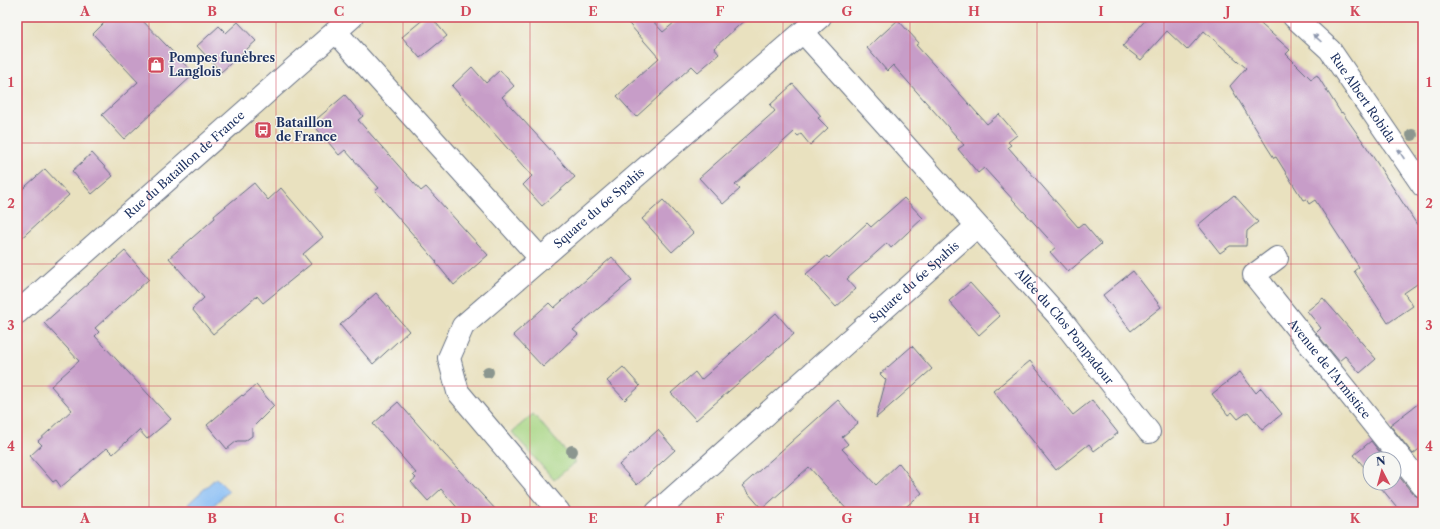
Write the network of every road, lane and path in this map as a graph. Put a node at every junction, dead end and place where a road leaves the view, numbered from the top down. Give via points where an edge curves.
1 (352, 17) edge
2 (820, 17) edge
3 (1294, 17) edge
4 (336, 32) junction
5 (803, 32) junction
6 (1423, 186) edge
7 (977, 226) junction
8 (1277, 258) dead end
9 (541, 259) junction
10 (17, 313) edge
11 (1148, 432) dead end
12 (1423, 486) edge
13 (559, 512) edge
14 (657, 512) edge

1 - 4 street, Rue du Bataillon de France
2 - 5 street, Square du 6e Spahis
6 -> 3 street, Rue Albert Robida via 1330,50
4 - 9 street
4 - 10 street, Rue du Bataillon de France
5 - 7 street
5 - 9 street, Square du 6e Spahis
7 - 11 street, Allée du Clos Pompadour via 1061,319
7 - 14 street, Square du 6e Spahis
8 - 12 street, Avenue de l'Armistice via 1254,276
9 - 13 street, Square du 6e Spahis via 463,326 449,358 458,392

